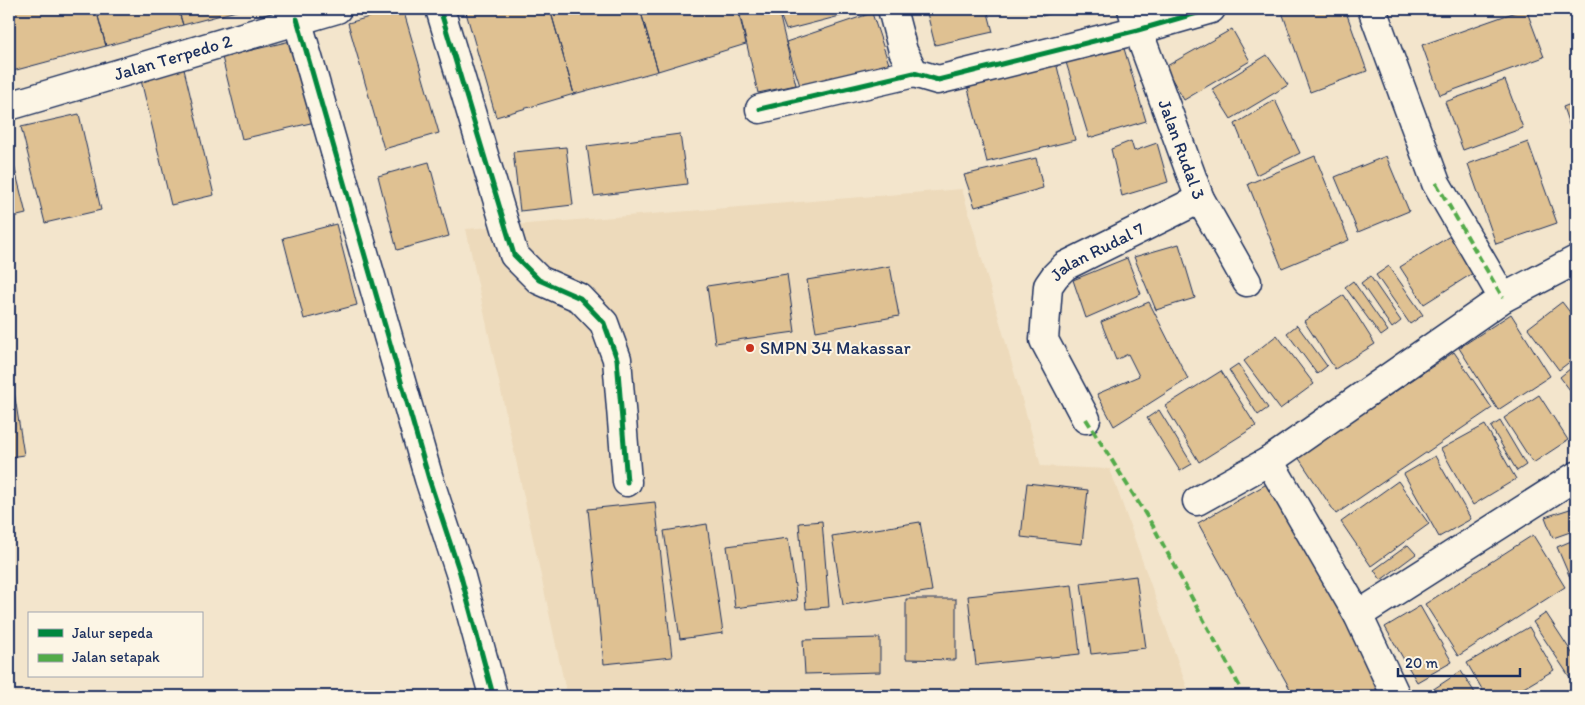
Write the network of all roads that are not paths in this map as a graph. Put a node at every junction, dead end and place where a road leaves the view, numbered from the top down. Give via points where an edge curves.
1 (337, 9) edge
2 (440, 9) edge
3 (892, 9) edge
4 (1211, 9) edge
5 (1372, 9) edge
6 (297, 20) junction
7 (1135, 20) edge
8 (914, 73) junction
9 (9, 106) edge
10 (760, 109) dead end
11 (1200, 200) junction
12 (1576, 260) edge
13 (1247, 282) dead end
14 (1503, 298) junction
15 (1086, 419) dead end
16 (1269, 460) junction
17 (1576, 476) edge
18 (627, 482) dead end
19 (1197, 501) dead end
20 (1358, 615) junction
21 (493, 695) edge
22 (1396, 696) edge

1 - 6 street, Jalan Terpedo 2
2 - 18 street via 514,255 539,280 580,298 604,323 617,359
3 - 8 street via 903,51
4 - 7 street
5 - 14 street via 1436,184
6 - 9 street, Jalan Terpedo 2
6 - 21 street
7 - 8 street via 938,80
7 - 11 street, Jalan Rudal 3
8 - 10 street
11 - 13 street, Jalan Rudal 3
11 - 15 street, Jalan Rudal 7 via 1065,266 1048,286 1044,340
12 - 14 street
14 - 16 street
16 - 19 street
16 - 20 street
17 - 20 street
20 - 22 street

